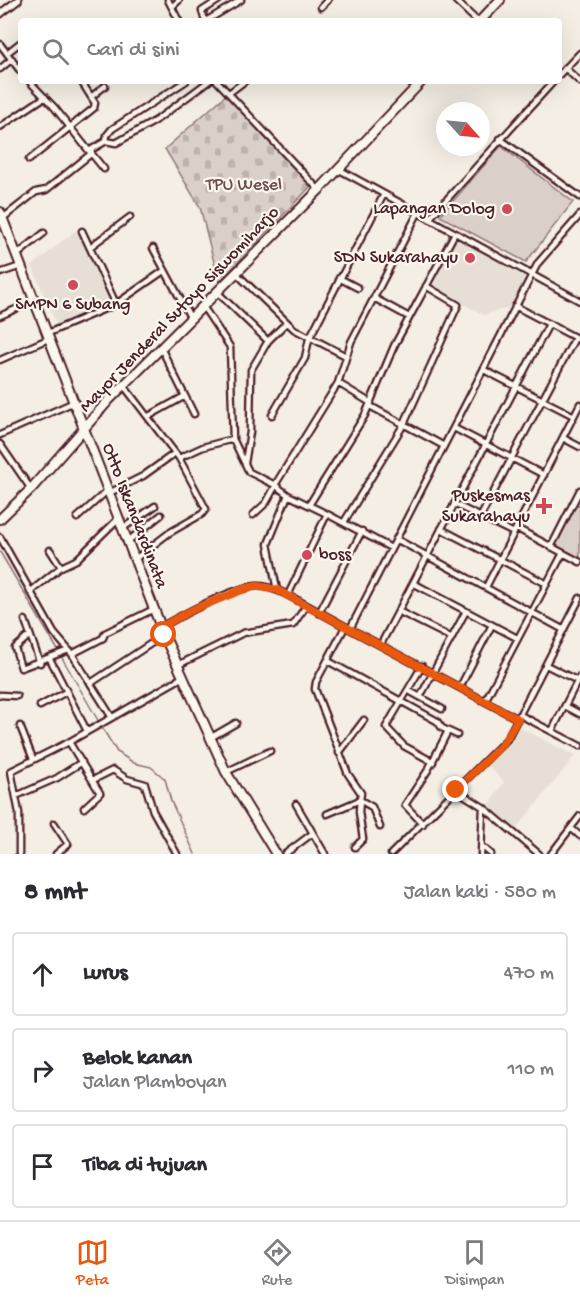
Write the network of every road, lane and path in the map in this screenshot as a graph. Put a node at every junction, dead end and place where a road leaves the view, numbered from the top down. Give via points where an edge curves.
1 (18, 0) edge
2 (168, 0) edge
3 (179, 0) edge
4 (219, 0) edge
5 (241, 0) edge
6 (328, 0) edge
7 (455, 0) edge
8 (500, 0) edge
9 (172, 6) junction
10 (321, 7) dead end
11 (0, 14) edge
12 (178, 18) edge
13 (205, 18) edge
14 (211, 18) edge
15 (475, 18) edge
16 (481, 18) edge
17 (0, 44) edge
18 (18, 44) edge
19 (7, 53) junction
20 (580, 53) edge
21 (12, 59) junction
22 (18, 68) edge
23 (566, 68) junction
24 (0, 69) edge
25 (562, 72) edge
26 (580, 82) edge
27 (32, 84) edge
28 (83, 84) edge
29 (181, 84) edge
30 (205, 84) edge
31 (220, 84) edge
32 (241, 84) edge
33 (419, 84) edge
34 (551, 84) edge
35 (105, 86) dead end
36 (229, 93) junction
37 (45, 97) junction
38 (92, 97) junction
39 (69, 127) junction
40 (0, 128) edge
41 (500, 140) junction
42 (106, 141) junction
43 (90, 152) junction
44 (29, 159) dead end
45 (104, 169) dead end
46 (338, 169) junction
47 (319, 190) junction
48 (384, 194) junction
49 (580, 197) edge
50 (418, 213) junction
51 (1, 215) edge
52 (580, 215) edge
53 (130, 217) dead end
54 (429, 219) junction
55 (82, 231) dead end
56 (44, 233) dead end
57 (455, 233) junction
58 (90, 247) junction
59 (153, 248) dead end
60 (17, 255) junction
61 (21, 266) junction
62 (165, 270) junction
63 (0, 273) edge
64 (236, 273) junction
65 (531, 275) junction
66 (339, 278) junction
67 (426, 286) junction
68 (358, 288) dead end
69 (216, 291) junction
70 (374, 298) junction
71 (34, 301) junction
72 (580, 301) edge
73 (116, 304) junction
74 (202, 305) junction
75 (516, 306) junction
76 (0, 316) edge
77 (190, 317) junction
78 (408, 317) junction
79 (287, 324) junction
80 (549, 324) junction
81 (47, 336) junction
82 (309, 339) junction
83 (578, 339) edge
84 (268, 341) junction
85 (161, 348) junction
86 (346, 356) junction
87 (0, 360) edge
88 (484, 370) junction
89 (338, 383) junction
90 (124, 386) junction
91 (516, 386) junction
92 (185, 396) junction
93 (542, 400) junction
94 (72, 403) junction
95 (370, 404) junction
96 (580, 404) edge
97 (194, 414) dead end
98 (272, 415) dead end
99 (149, 416) junction
100 (574, 416) junction
101 (404, 424) junction
102 (454, 428) junction
103 (85, 430) junction
104 (0, 435) edge
105 (563, 438) junction
106 (233, 439) junction
107 (0, 444) edge
108 (486, 445) junction
109 (444, 446) junction
110 (580, 447) edge
111 (177, 456) junction
112 (511, 458) junction
113 (245, 464) junction
114 (544, 475) junction
115 (276, 485) junction
116 (31, 489) junction
117 (580, 490) edge
118 (108, 492) junction
119 (288, 495) junction
120 (454, 504) junction
121 (309, 505) junction
122 (155, 506) dead end
123 (327, 514) junction
124 (161, 515) dead end
125 (253, 515) dead end
126 (1, 516) edge
127 (481, 516) junction
128 (77, 518) dead end
129 (118, 519) junction
130 (344, 522) junction
131 (123, 528) junction
132 (441, 529) junction
133 (362, 531) junction
134 (515, 531) junction
135 (0, 537) edge
136 (396, 539) junction
137 (128, 541) junction
138 (550, 547) junction
139 (392, 548) junction
140 (50, 550) dead end
141 (563, 554) junction
142 (427, 555) junction
143 (135, 559) junction
144 (500, 560) junction
145 (580, 562) edge
146 (61, 567) junction
147 (413, 582) junction
148 (547, 584) junction
149 (486, 587) junction
150 (277, 590) junction
151 (30, 592) junction
152 (288, 595) junction
153 (580, 598) edge
154 (306, 606) junction
155 (154, 609) junction
156 (398, 611) junction
157 (466, 611) junction
158 (532, 612) junction
159 (319, 613) junction
160 (25, 620) dead end
161 (492, 625) junction
162 (348, 628) junction
163 (564, 630) junction
164 (162, 631) junction
165 (29, 636) junction
166 (452, 638) junction
167 (518, 639) junction
168 (381, 644) junction
169 (70, 652) junction
170 (53, 657) junction
171 (328, 661) junction
172 (40, 663) junction
173 (178, 665) junction
174 (546, 665) junction
175 (422, 666) junction
176 (433, 672) junction
177 (183, 677) junction
178 (579, 679) edge
179 (92, 683) junction
180 (460, 687) junction
181 (66, 692) junction
182 (411, 692) dead end
183 (0, 695) edge
184 (16, 696) dead end
185 (420, 697) junction
186 (400, 701) junction
187 (485, 701) junction
188 (40, 706) dead end
189 (565, 706) junction
190 (442, 709) dead end
191 (580, 714) edge
192 (109, 717) junction
193 (519, 717) junction
194 (364, 720) dead end
195 (236, 723) dead end
196 (21, 726) dead end
197 (87, 731) junction
198 (448, 731) junction
199 (552, 731) junction
200 (457, 735) dead end
201 (210, 738) junction
202 (69, 742) junction
203 (580, 746) edge
204 (270, 751) dead end
205 (339, 753) junction
206 (33, 759) junction
207 (82, 762) junction
208 (432, 762) junction
209 (226, 772) junction
210 (93, 780) junction
211 (456, 790) junction
212 (16, 796) junction
213 (360, 800) junction
214 (296, 804) dead end
215 (483, 807) junction
216 (84, 808) dead end
217 (327, 814) dead end
218 (580, 816) edge
219 (54, 823) dead end
220 (423, 824) junction
221 (380, 827) dead end
222 (571, 828) junction
223 (313, 833) junction
224 (580, 836) edge
225 (355, 847) dead end
226 (483, 848) junction
227 (532, 852) edge
228 (19, 854) edge
229 (56, 854) edge
230 (177, 854) edge
231 (276, 854) edge
232 (285, 854) edge
233 (325, 854) edge
234 (391, 854) edge
235 (481, 854) edge
236 (491, 854) edge
237 (539, 854) edge
238 (551, 854) edge

1 - 11 street
2 - 9 street
3 - 9 street
4 - 13 street via 202,10
5 - 14 street
6 - 10 street
7 - 15 street
8 - 16 main road
9 - 12 street
17 - 19 street
18 - 19 street
19 - 21 street
20 - 23 street
21 - 22 street
21 - 24 street
23 - 25 street
23 - 26 street
27 - 37 street
28 - 38 street
29 - 42 street via 112,129
30 - 42 street via 155,121 116,143
31 - 36 street
32 - 36 street
33 - 46 main road, Mayor Jenderal Sutoyo Siswomiharjo
34 - 41 street
35 - 38 street
36 - 47 street
37 - 39 street
37 - 40 street
38 - 39 street via 94,108
39 - 43 street
39 - 44 street
41 - 49 street
41 - 54 street
42 - 43 street
43 - 45 street
43 - 51 street via 46,190 36,192
46 - 47 main road, Mayor Jenderal Sutoyo Siswomiharjo
46 - 48 street
47 - 64 main road, Mayor Jenderal Sutoyo Siswomiharjo
48 - 50 street
48 - 66 street
50 - 54 street
50 - 70 street
51 - 60 main road, Otto Iskandardinata
52 - 65 street
53 - 58 street
54 - 57 street
55 - 58 street
56 - 60 street
57 - 65 street
57 - 67 street
58 - 73 street
59 - 62 street
60 - 61 main road, Otto Iskandardinata
61 - 63 street
61 - 71 main road, Otto Iskandardinata
62 - 73 street
62 - 77 street
64 - 69 main road, Mayor Jenderal Sutoyo Siswomiharjo
64 - 79 street
65 - 72 street
65 - 75 street
66 - 68 street
66 - 82 street
67 - 78 street
67 - 101 street via 458,304
69 - 74 main road, Mayor Jenderal Sutoyo Siswomiharjo
69 - 84 street
70 - 78 street
70 - 86 street
71 - 76 street
71 - 81 main road, Otto Iskandardinata
73 - 81 street
74 - 77 main road, Mayor Jenderal Sutoyo Siswomiharjo
74 - 106 street via 227,339 231,352
75 - 80 street
75 - 88 street
77 - 85 main road, Mayor Jenderal Sutoyo Siswomiharjo
78 - 95 street
79 - 82 street
79 - 84 street
80 - 83 street
80 - 91 street
81 - 87 street
81 - 94 main road, Otto Iskandardinata
82 - 86 street
82 - 98 street via 305,358
83 - 93 street
84 - 113 street via 250,372
85 - 90 main road, Mayor Jenderal Sutoyo Siswomiharjo
85 - 92 street
86 - 89 street
88 - 91 street
88 - 102 street
89 - 95 street
89 - 115 street
90 - 99 street
90 - 103 main road, Mayor Jenderal Sutoyo Siswomiharjo
91 - 93 street
91 - 108 street
92 - 97 street
92 - 99 street
93 - 100 street
93 - 112 street
94 - 103 main road, Otto Iskandardinata
94 - 104 street
95 - 101 street
95 - 121 street
96 - 100 street
99 - 111 street
100 - 105 street
101 - 109 street
101 - 130 street
102 - 108 street
102 - 109 street
103 - 116 main road, Mayor Jenderal Sutoyo Siswomiharjo
103 - 118 main road, Otto Iskandardinata
105 - 110 street
105 - 114 street
106 - 111 street
106 - 113 street
107 - 116 street
108 - 112 street
108 - 120 street
109 - 136 street
111 - 118 street
111 - 143 street via 205,510
112 - 114 street
112 - 127 street
113 - 115 street via 251,474
114 - 134 street
115 - 119 street
115 - 125 street via 266,503
116 - 126 main road, Mayor Jenderal Sutoyo Siswomiharjo
117 - 138 street
118 - 128 street
118 - 129 main road, Otto Iskandardinata
119 - 121 street
119 - 150 street via 268,544
120 - 127 street
120 - 132 street
121 - 123 street
122 - 131 street
123 - 130 street
123 - 152 street
124 - 137 street
127 - 134 street
129 - 131 main road, Otto Iskandardinata
129 - 146 street via 76,560
130 - 133 street
131 - 137 main road, Otto Iskandardinata
132 - 142 street
132 - 144 street
133 - 139 street
133 - 159 street
134 - 138 street
134 - 144 street
135 - 151 street
136 - 139 street
136 - 142 street
137 - 143 main road, Otto Iskandardinata
138 - 141 street
139 - 162 street
140 - 146 street
141 - 145 street
141 - 148 street
142 - 147 street
142 - 149 street
143 - 155 main road, Otto Iskandardinata
144 - 148 street
144 - 149 street
146 - 151 street
147 - 156 street
147 - 157 street
148 - 158 street
149 - 158 street
150 - 152 street
150 - 164 street via 257,586 244,589 194,609
151 - 169 street
152 - 154 street
153 - 163 street
154 - 159 street
154 - 173 street via 293,625 243,633
155 - 164 main road, Otto Iskandardinata
155 - 169 street
156 - 166 street
156 - 168 street
157 - 161 street
157 - 166 street
158 - 163 street
158 - 167 street
159 - 162 street
160 - 165 street
161 - 167 street
161 - 180 street
162 - 168 street
162 - 171 street
163 - 174 street
164 - 173 main road, Otto Iskandardinata
164 - 179 street
165 - 172 street
165 - 172 street via 15,646 19,666
166 - 176 street
167 - 187 street
168 - 175 street
169 - 170 street
169 - 179 street
170 - 172 street
170 - 181 street
171 - 186 street
171 - 205 street via 315,688
173 - 177 main road, Otto Iskandardinata
174 - 178 street
174 - 193 street
175 - 176 street
175 - 186 street
176 - 180 street
176 - 185 street
177 - 192 street
177 - 201 main road, Otto Iskandardinata
178 - 189 street
179 - 192 street
180 - 187 street
181 - 188 street
181 - 197 street
182 - 185 street
183 - 184 street
185 - 190 street
186 - 198 street
186 - 208 street via 387,729 404,746
187 - 193 street
189 - 191 street
189 - 199 street
192 - 197 street
193 - 199 street
193 - 211 street via 502,745
194 - 205 street
195 - 201 street
196 - 206 street
197 - 202 street
198 - 200 street
198 - 208 street
199 - 203 street
201 - 209 main road, Otto Iskandardinata
202 - 206 street
202 - 207 street
204 - 209 street
205 - 213 street via 360,792
206 - 212 street via 11,771
207 - 210 street
207 - 212 street
208 - 220 street via 405,805
209 - 231 main road, Otto Iskandardinata
210 - 216 street via 100,795
210 - 230 street via 113,770 145,784 153,811
211 - 215 street
211 - 220 street
212 - 228 street
213 - 217 street
213 - 221 street via 372,807
213 - 225 street via 362,840
214 - 223 street
215 - 226 street
215 - 227 street
218 - 222 street
219 - 229 street via 68,844
220 - 234 street
222 - 224 street
222 - 238 street
223 - 232 street
223 - 233 street
226 - 235 street
226 - 236 street
227 - 237 street

